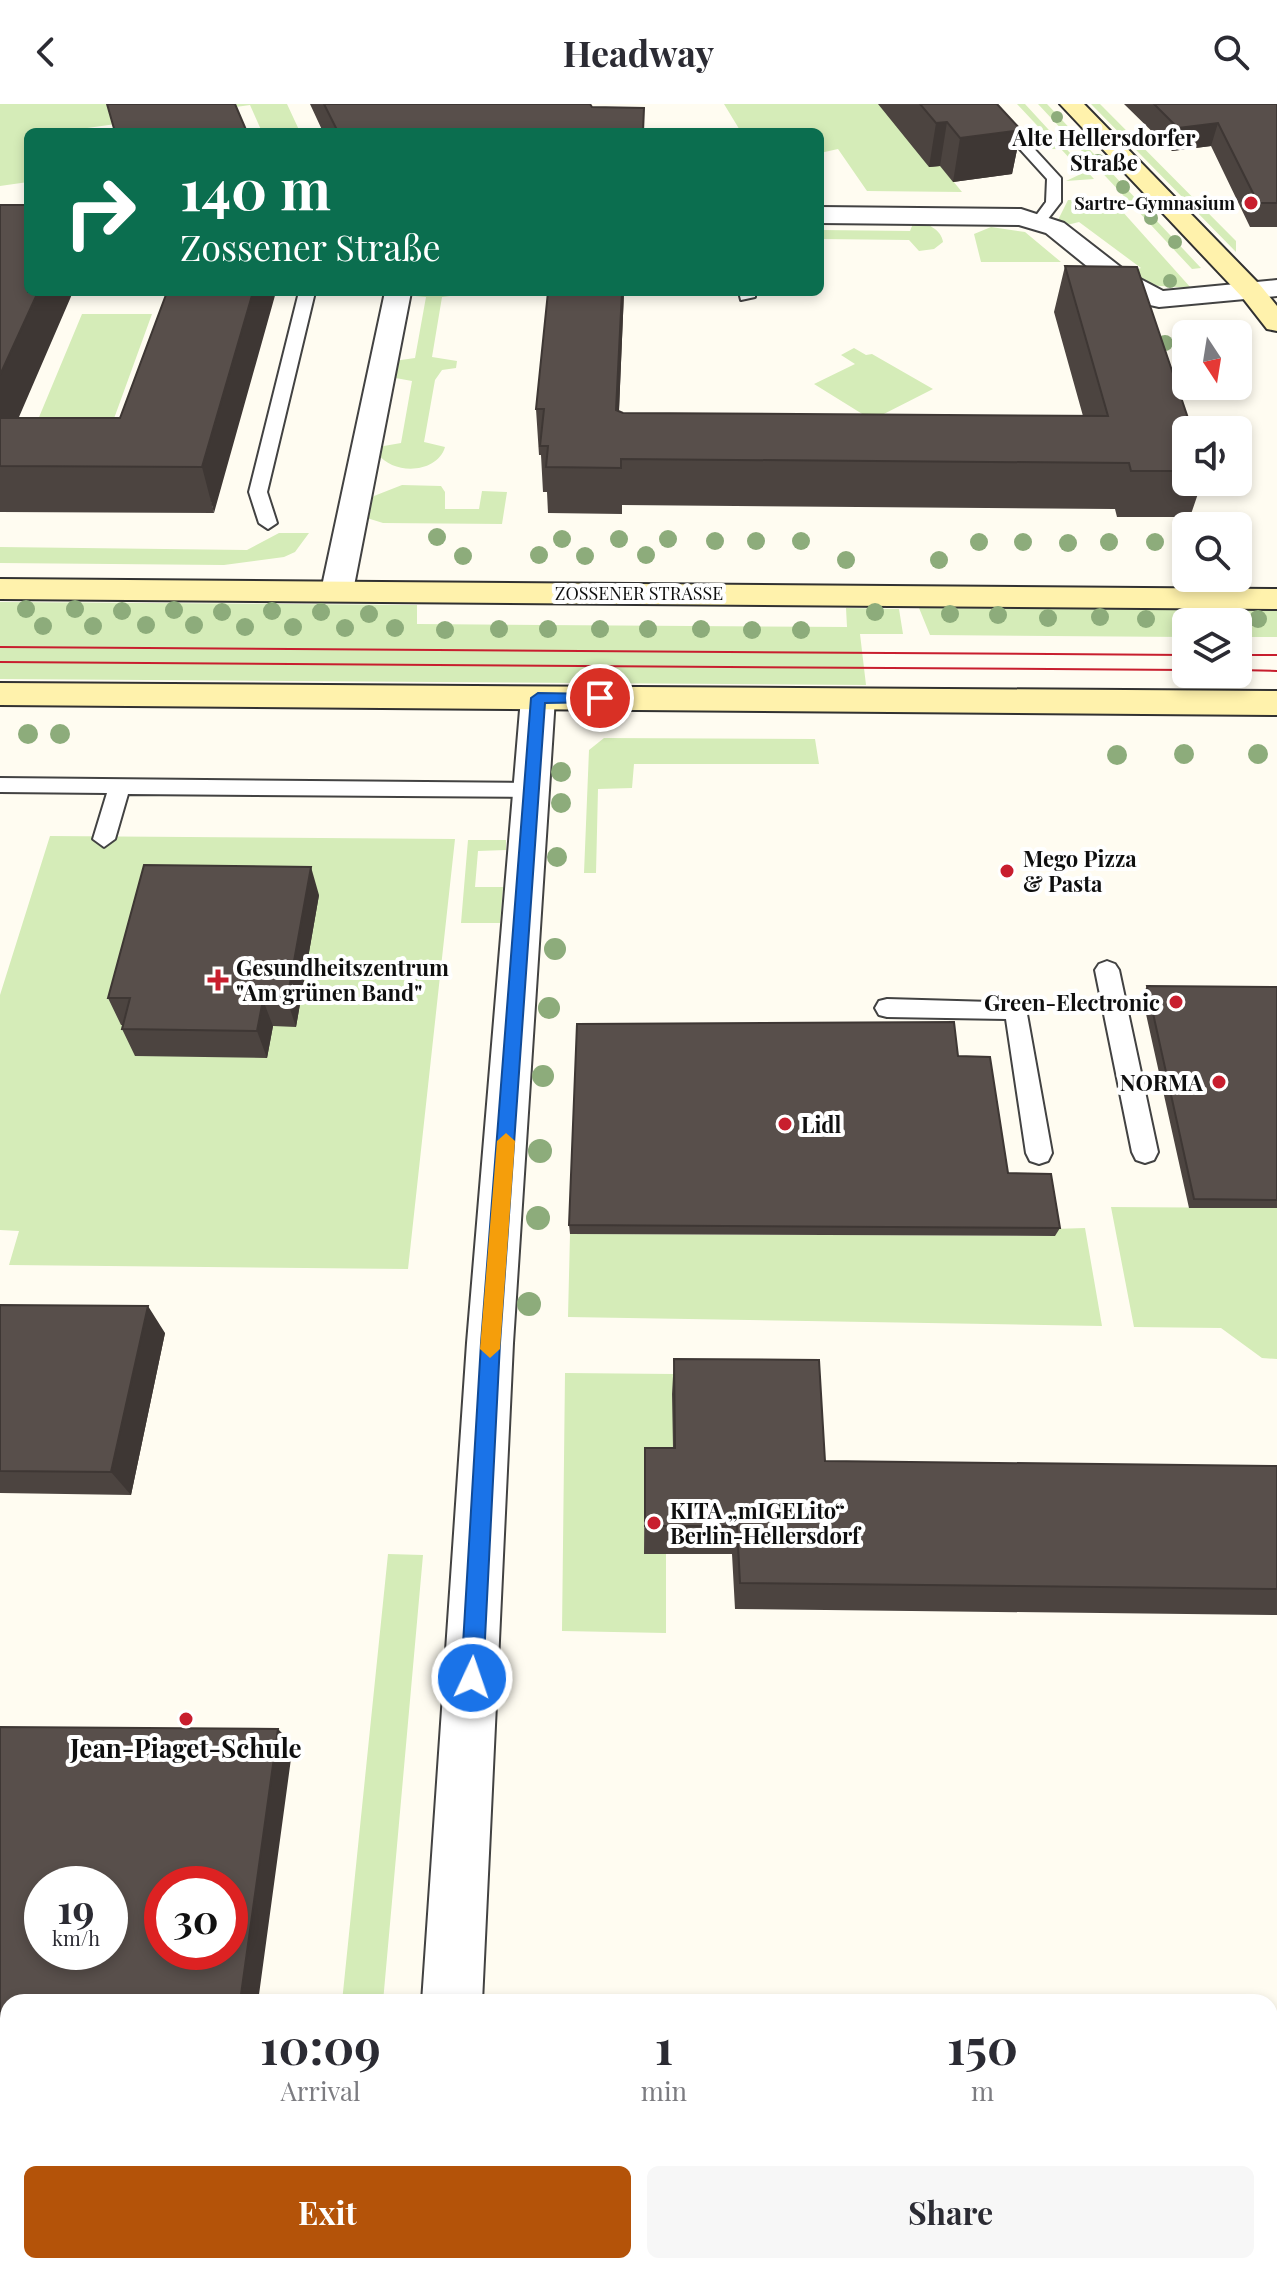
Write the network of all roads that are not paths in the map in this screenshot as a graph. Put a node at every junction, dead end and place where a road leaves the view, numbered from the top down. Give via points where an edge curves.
1 (986, 104) edge
2 (1071, 104) edge
3 (824, 215) edge
4 (1039, 221) junction
5 (1264, 289) edge
6 (306, 296) edge
7 (397, 296) edge
8 (1277, 323) edge
9 (268, 523) dead end
10 (0, 589) edge
11 (337, 591) junction
12 (1277, 599) edge
13 (0, 694) edge
14 (538, 698) junction
15 (1277, 703) edge
16 (0, 785) edge
17 (120, 786) junction
18 (532, 790) junction
19 (104, 839) dead end
20 (1107, 970) dead end
21 (887, 1008) dead end
22 (1145, 1152) dead end
23 (1039, 1153) dead end
24 (452, 1994) edge

1 - 4 lane via 1054,178 1055,203
2 - 5 street
3 - 4 street
4 - 5 street via 1118,278 1159,299
5 - 8 street
6 - 9 lane via 258,492
7 - 11 street
10 - 11 street, ZOSSENER STRASSE
11 - 12 street, ZOSSENER STRASSE
13 - 14 street
14 - 15 street
14 - 18 street
16 - 17 lane
17 - 18 lane
17 - 19 lane
18 - 24 street via 490,1343
20 - 22 lane
21 - 23 lane via 1017,1010

